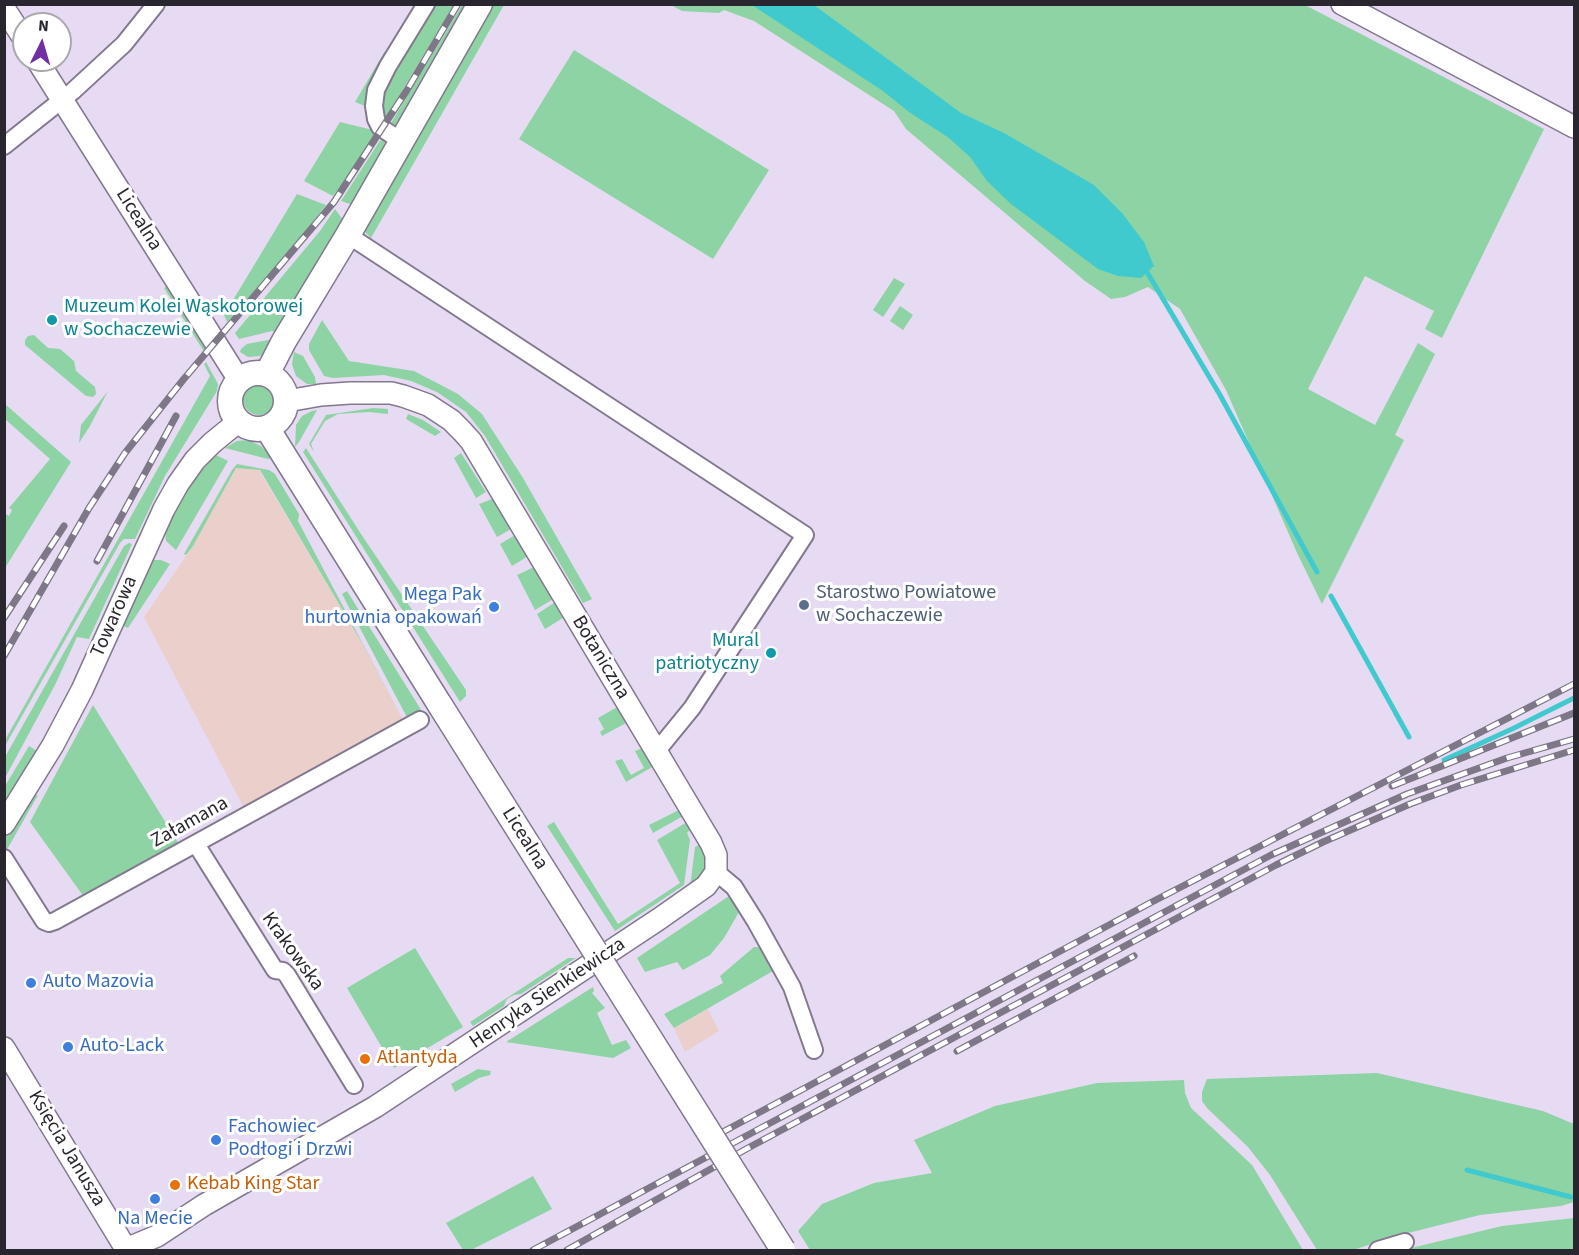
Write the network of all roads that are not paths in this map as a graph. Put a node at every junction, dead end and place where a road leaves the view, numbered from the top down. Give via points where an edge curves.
1 (156, 4) edge
2 (426, 4) edge
3 (480, 4) edge
4 (1342, 4) edge
5 (45, 72) edge
6 (62, 99) junction
7 (1575, 128) edge
8 (401, 141) junction
9 (4, 146) edge
10 (348, 235) junction
11 (267, 374) junction
12 (239, 380) junction
13 (287, 401) junction
14 (239, 421) junction
15 (267, 428) junction
16 (441, 714) junction
17 (420, 720) dead end
18 (656, 752) junction
19 (4, 824) edge
20 (196, 844) junction
21 (4, 858) edge
22 (716, 872) junction
23 (593, 963) junction
24 (4, 1048) edge
25 (814, 1050) dead end
26 (354, 1085) dead end
27 (1405, 1242) dead end
28 (125, 1250) edge
29 (783, 1251) edge
30 (1378, 1251) edge

1 - 6 street via 124,44
2 - 8 street via 376,90 376,120
3 - 8 main road
4 - 7 street
5 - 6 street, Licealna
6 - 9 street
6 - 12 street, Licealna
8 - 10 main road
10 - 11 main road
10 - 18 street via 805,535 692,708
11 - 12 main road via 252,373
11 - 13 main road via 281,383
12 - 14 main road via 230,401
13 - 15 main road via 281,417
13 - 18 street, Botaniczna via 350,393 391,393 428,405 451,420 471,441
14 - 15 main road via 247,427
14 - 19 street, Towarowa via 195,460 178,484 72,708
15 - 16 main road, Licealna
16 - 23 street, Licealna
16 - 29 main road, Licealna, bridge
17 - 20 street, Załamana
18 - 22 street, Botaniczna via 711,843
20 - 21 street, Załamana via 49,923
20 - 26 street, Krakowska via 275,970 287,975
22 - 23 street, Henryka Sienkiewicza via 706,886
22 - 25 street via 734,886 792,987
23 - 28 street, Henryka Sienkiewicza via 375,1107 157,1236
24 - 28 street, Księcia Janusza
27 - 30 street

